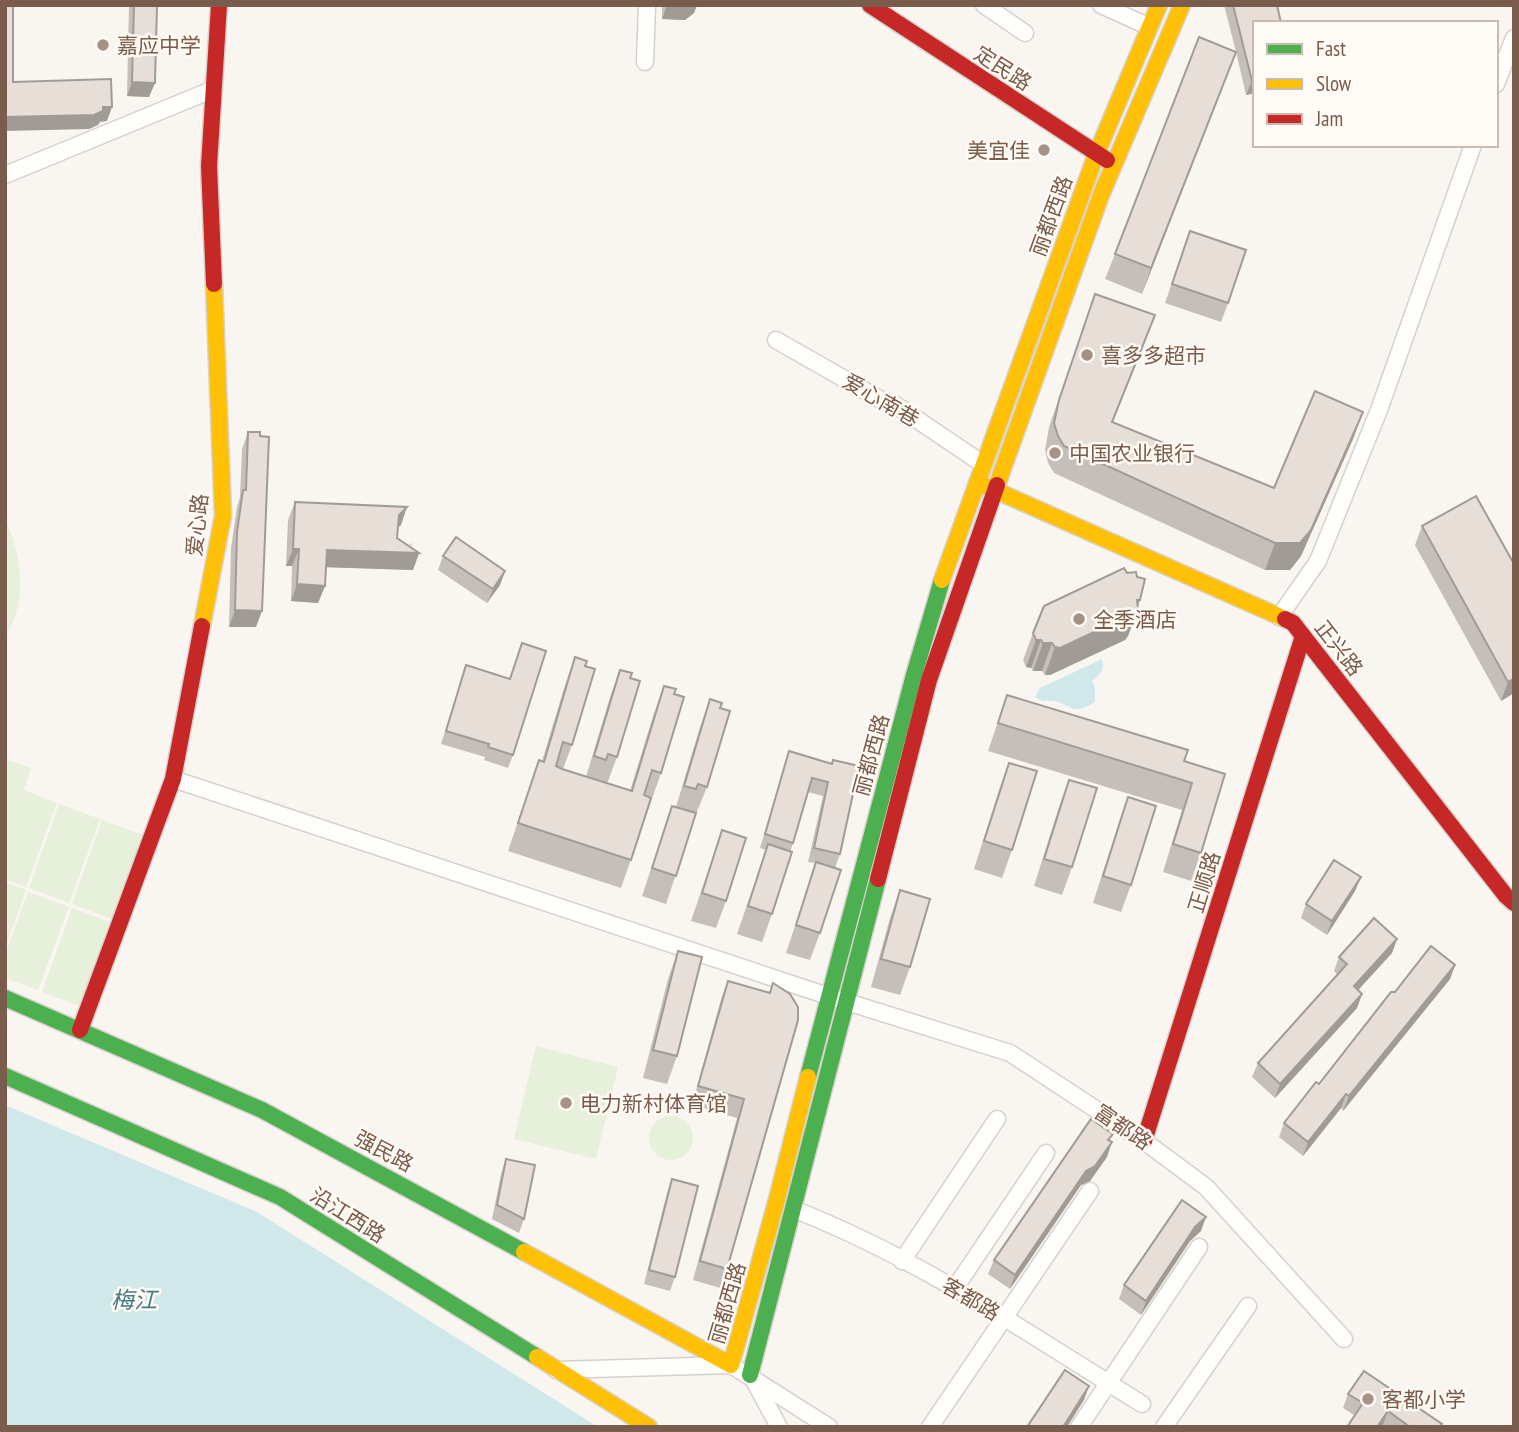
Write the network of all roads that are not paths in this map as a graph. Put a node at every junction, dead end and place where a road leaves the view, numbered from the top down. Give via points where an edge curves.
1 (219, 5) edge
2 (647, 5) edge
3 (870, 5) edge
4 (984, 5) edge
5 (1101, 5) edge
6 (1159, 5) edge
7 (1182, 5) edge
8 (1150, 27) junction
9 (1024, 33) dead end
10 (1514, 38) edge
11 (645, 62) dead end
12 (1498, 79) edge
13 (214, 89) junction
14 (1472, 147) edge
15 (1096, 155) junction
16 (1114, 164) junction
17 (5, 175) edge
18 (776, 340) dead end
19 (984, 464) junction
20 (978, 482) junction
21 (994, 490) junction
22 (1279, 617) junction
23 (1303, 636) junction
24 (173, 779) junction
25 (1514, 903) edge
26 (828, 996) junction
27 (5, 998) edge
28 (845, 1002) junction
29 (80, 1030) junction
30 (5, 1076) edge
31 (998, 1119) dead end
32 (1144, 1141) junction
33 (1046, 1153) dead end
34 (1090, 1191) dead end
35 (793, 1209) junction
36 (1199, 1247) dead end
37 (902, 1261) junction
38 (955, 1288) junction
39 (1248, 1306) dead end
40 (1004, 1318) junction
41 (1344, 1339) dead end
42 (731, 1365) junction
43 (555, 1370) junction
44 (750, 1375) junction
45 (1109, 1383) junction
46 (1142, 1404) dead end
47 (649, 1427) edge
48 (779, 1427) edge
49 (829, 1427) edge
50 (930, 1427) edge
51 (1079, 1427) edge
52 (1164, 1427) edge

1 - 13 street, 爱心路
2 - 11 street
3 - 15 street, 定民路
4 - 9 street
5 - 8 street
6 - 8 street, 丽都西路
7 - 16 street, 丽都西路
8 - 15 street, 丽都西路
10 - 12 street
13 - 17 street
13 - 24 street, 爱心路 via 209,166 223,516
14 - 22 street via 1379,410 1318,561
15 - 16 street, 定民路
15 - 19 street, 丽都西路
16 - 21 street, 丽都西路
18 - 19 street, 爱心南巷 via 894,404
19 - 20 street, 丽都西路
20 - 21 street, 正兴路
20 - 26 street, 丽都西路 via 944,573 914,675
21 - 22 street, 正兴路
21 - 28 street, 丽都西路 via 929,680
22 - 23 street, 正兴路 via 1293,623
23 - 25 street, 正兴路
23 - 32 street, 正顺路
24 - 26 street, 富都路
24 - 29 street, 爱心路
26 - 28 street, 富都路
26 - 42 street, 丽都西路
27 - 29 street, 强民路
28 - 32 street, 富都路 via 1010,1053
28 - 35 street, 丽都西路
29 - 42 street, 强民路 via 262,1110
30 - 43 street, 沿江西路 via 280,1197
31 - 37 street
32 - 41 street, 富都路 via 1206,1187
33 - 38 street
34 - 40 street
35 - 37 street, 客都路 via 839,1227
35 - 44 street, 丽都西路
36 - 45 street
37 - 38 street, 客都路
38 - 40 street, 客都路
39 - 52 street
40 - 45 street, 客都路
40 - 50 street
42 - 43 street, 丽都西路
42 - 44 street
43 - 47 street, 沿江西路
44 - 48 street
44 - 49 street
45 - 46 street, 客都路
45 - 51 street

